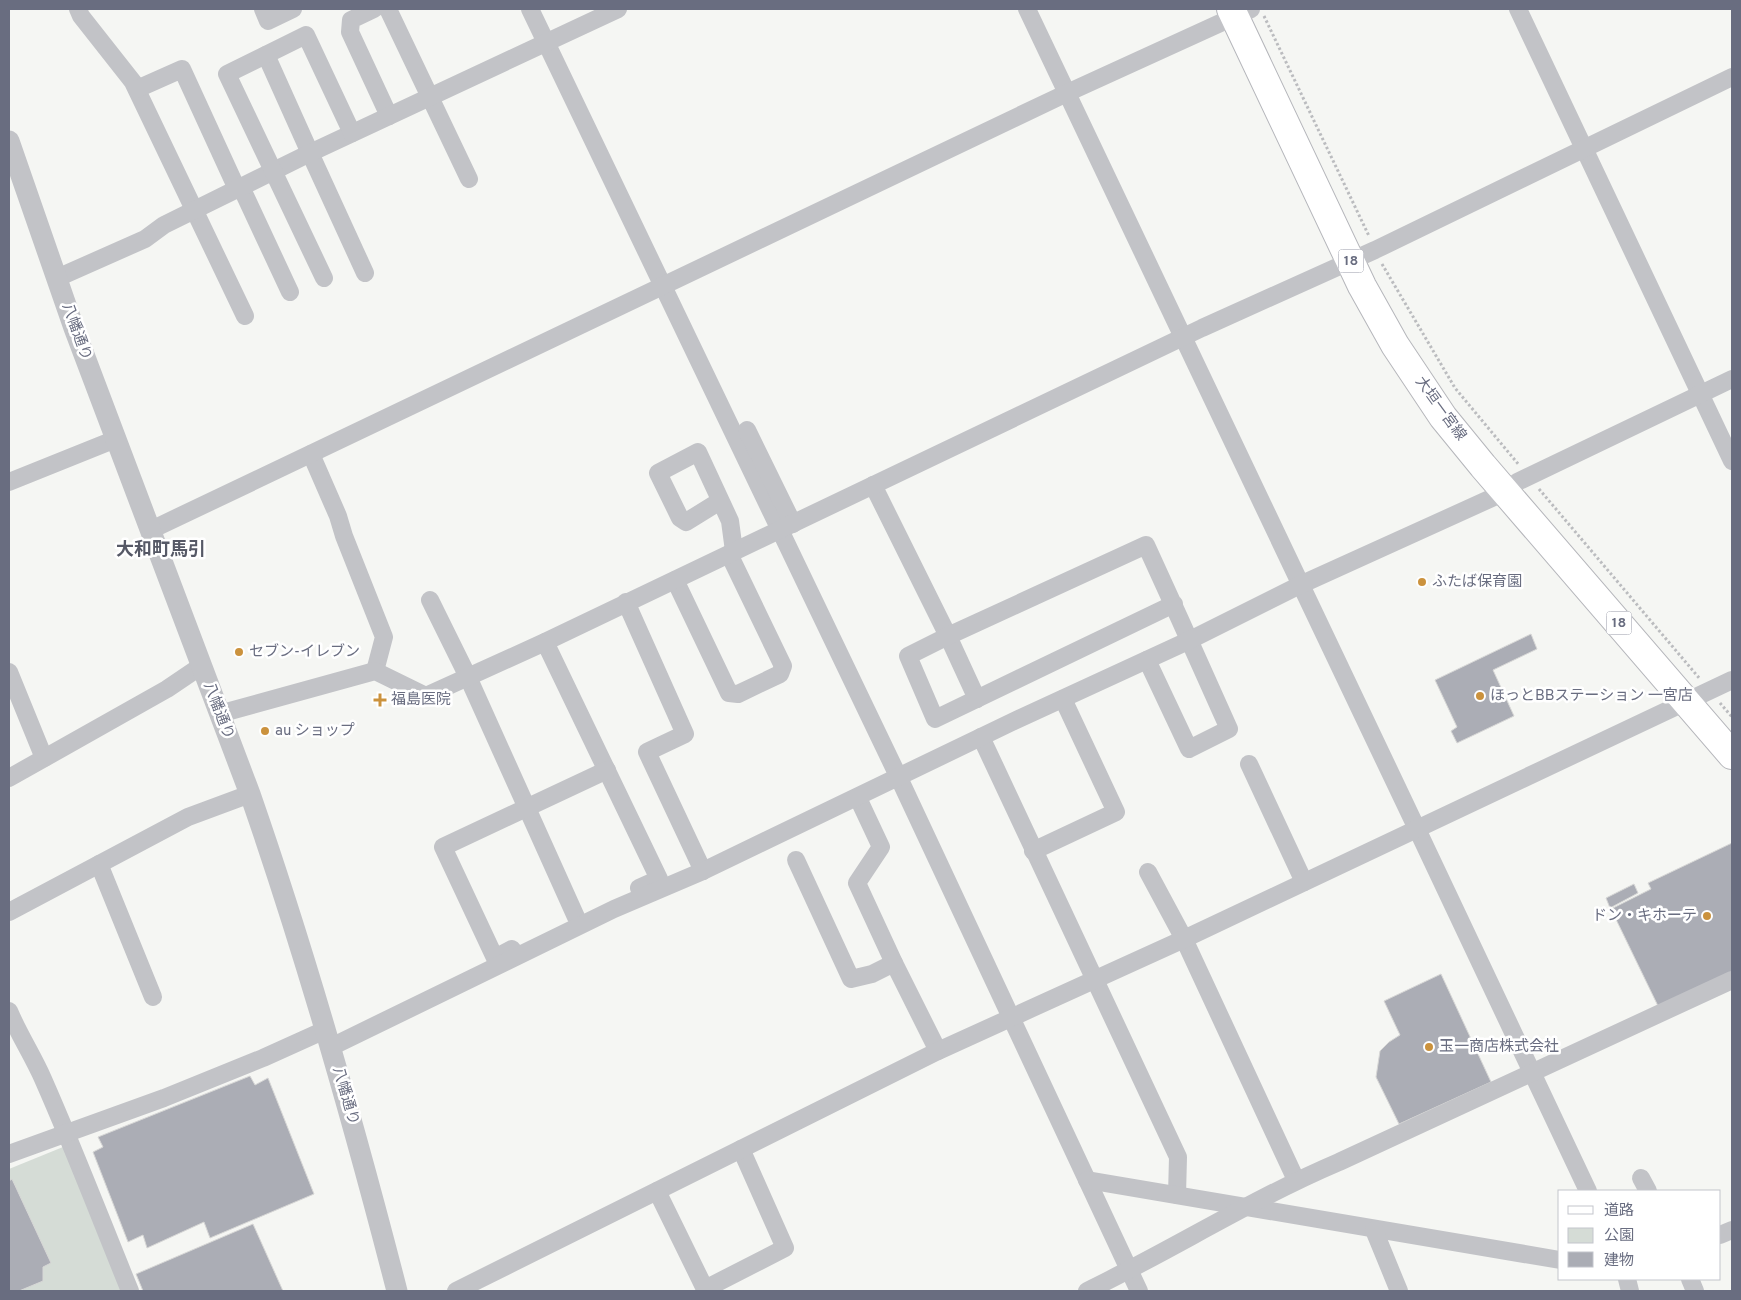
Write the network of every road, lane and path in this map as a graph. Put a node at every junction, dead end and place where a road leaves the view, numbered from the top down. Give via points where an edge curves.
1 (78, 9) edge
2 (263, 9) edge
3 (293, 9) edge
4 (374, 9) edge
5 (388, 9) edge
6 (530, 9) edge
7 (618, 9) edge
8 (1027, 9) edge
9 (1261, 9) edge
10 (1518, 9) edge
11 (1243, 10) edge
12 (546, 43) junction
13 (266, 55) junction
14 (1732, 77) edge
15 (137, 89) junction
16 (1067, 93) junction
17 (430, 98) junction
18 (389, 116) junction
19 (352, 133) junction
20 (10, 146) edge
21 (1585, 148) junction
22 (310, 153) junction
23 (273, 171) junction
24 (469, 179) dead end
25 (239, 188) junction
26 (196, 209) junction
27 (1364, 255) junction
28 (365, 273) dead end
29 (56, 278) junction
30 (324, 278) dead end
31 (662, 286) junction
32 (290, 292) dead end
33 (245, 316) dead end
34 (1183, 337) junction
35 (1732, 379) edge
36 (1701, 394) junction
37 (747, 430) dead end
38 (116, 439) junction
39 (311, 454) junction
40 (1732, 461) edge
41 (9, 482) edge
42 (1517, 484) junction
43 (873, 485) junction
44 (720, 501) dead end
45 (786, 527) junction
46 (151, 530) junction
47 (731, 553) junction
48 (675, 580) junction
49 (1300, 585) junction
50 (430, 600) dead end
51 (626, 602) junction
52 (1174, 604) junction
53 (948, 636) junction
54 (1190, 640) junction
55 (545, 642) junction
56 (1147, 660) junction
57 (201, 666) junction
58 (375, 671) junction
59 (9, 672) edge
60 (468, 677) junction
61 (1732, 680) edge
62 (1698, 696) junction
63 (1063, 698) junction
64 (977, 699) junction
65 (219, 714) junction
66 (1732, 717) edge
67 (1732, 734) edge
68 (981, 738) junction
69 (1732, 755) edge
70 (44, 758) junction
71 (1249, 764) dead end
72 (607, 770) junction
73 (9, 778) edge
74 (899, 778) junction
75 (250, 794) junction
76 (858, 798) junction
77 (526, 808) junction
78 (1417, 829) junction
79 (1033, 851) junction
80 (796, 860) dead end
81 (99, 864) junction
82 (703, 871) junction
83 (1148, 872) dead end
84 (1304, 882) junction
85 (9, 912) edge
86 (576, 917) junction
87 (1184, 939) junction
88 (894, 963) junction
89 (1095, 980) junction
90 (1732, 980) edge
91 (153, 997) dead end
92 (9, 1011) edge
93 (1012, 1017) junction
94 (328, 1038) junction
95 (938, 1051) junction
96 (1532, 1072) junction
97 (66, 1132) junction
98 (741, 1149) junction
99 (9, 1154) edge
100 (1087, 1180) junction
101 (1296, 1180) junction
102 (1588, 1190) edge
103 (657, 1191) junction
104 (1177, 1195) junction
105 (1246, 1208) junction
106 (1374, 1230) junction
107 (1558, 1260) edge
108 (1129, 1271) junction
109 (130, 1291) edge
110 (397, 1291) edge
111 (456, 1291) edge
112 (1088, 1291) edge
113 (1139, 1291) edge
114 (1399, 1291) edge

1 - 15 street
2 - 3 street via 268,21
4 - 18 street via 351,20 350,32
5 - 17 street
6 - 12 street
7 - 12 street
8 - 16 street
9 - 27 path
10 - 21 street
11 - 16 street
11 - 27 main road, 大垣一宮線 / 18
12 - 17 street
12 - 31 street
13 - 19 street via 306,35
13 - 22 street
13 - 23 street via 227,74
14 - 21 street
15 - 25 street via 182,69
15 - 26 street
16 - 31 street
16 - 34 street
17 - 18 street
17 - 24 street
18 - 19 street
19 - 22 street
20 - 29 street, 八幡通り
21 - 27 street
21 - 36 street
22 - 23 street
22 - 28 street
23 - 25 street
23 - 30 street
25 - 26 street
25 - 32 street
26 - 29 street via 145,239
26 - 33 street
27 - 34 street
27 - 42 main road, 大垣一宮線 / 18 via 1407,334 1460,413
27 - 42 path via 1388,275
29 - 38 street, 八幡通り
31 - 39 street
31 - 45 street
34 - 43 street
34 - 49 street
35 - 36 street
36 - 40 street
36 - 42 street
37 - 45 street
38 - 41 street
38 - 46 street, 八幡通り
39 - 46 street
39 - 58 street via 384,637
42 - 49 street
42 - 62 main road, 大垣一宮線 / 18
42 - 62 path
43 - 45 street
43 - 53 street
44 - 47 street via 730,521
45 - 47 street
45 - 74 street
46 - 57 street, 八幡通り
47 - 48 street
47 - 48 street via 783,666 780,674 738,694 729,693
48 - 51 street
49 - 54 street
49 - 78 street
50 - 60 street
51 - 55 street
51 - 82 street via 685,734 647,752
52 - 53 street via 1146,545
52 - 54 street
52 - 64 street
53 - 64 street
53 - 64 street via 908,656 935,718
54 - 56 street
54 - 56 street via 1229,730 1189,749
55 - 60 street
55 - 72 street
56 - 63 street
57 - 65 street, 八幡通り
57 - 70 street
58 - 60 street via 426,696
58 - 65 street
59 - 70 street
60 - 77 street
61 - 62 street
62 - 66 path
62 - 67 main road, 大垣一宮線 / 18
62 - 69 main road, 大垣一宮線 / 18
62 - 78 street
63 - 68 street
63 - 79 street via 1116,812
65 - 75 street, 八幡通り
68 - 74 street
68 - 79 street
70 - 73 street
71 - 84 street
72 - 77 street
72 - 86 street via 659,879
74 - 76 street
74 - 93 street
75 - 81 street via 188,817
75 - 94 street, 八幡通り
76 - 82 street
76 - 88 street via 881,847 856,883
77 - 86 street
77 - 86 street via 443,846 495,958
78 - 84 street
78 - 96 street
79 - 89 street
80 - 88 street via 851,978 872,974
81 - 85 street
81 - 91 street
82 - 94 street
83 - 87 street
84 - 87 street
87 - 89 street
87 - 101 street
88 - 95 street
89 - 93 street
89 - 104 street via 1178,1157
90 - 96 street
92 - 97 street
93 - 95 street
93 - 100 street
94 - 97 street via 263,1058 164,1098
94 - 110 street, 八幡通り
95 - 98 street
96 - 101 street
96 - 102 street
97 - 99 street
97 - 109 street
98 - 103 street
98 - 103 street via 785,1248 705,1290
100 - 104 street
100 - 108 street
101 - 105 street
103 - 111 street
104 - 105 street
105 - 106 street
105 - 108 street
106 - 107 street
106 - 114 street
108 - 112 street
108 - 113 street

